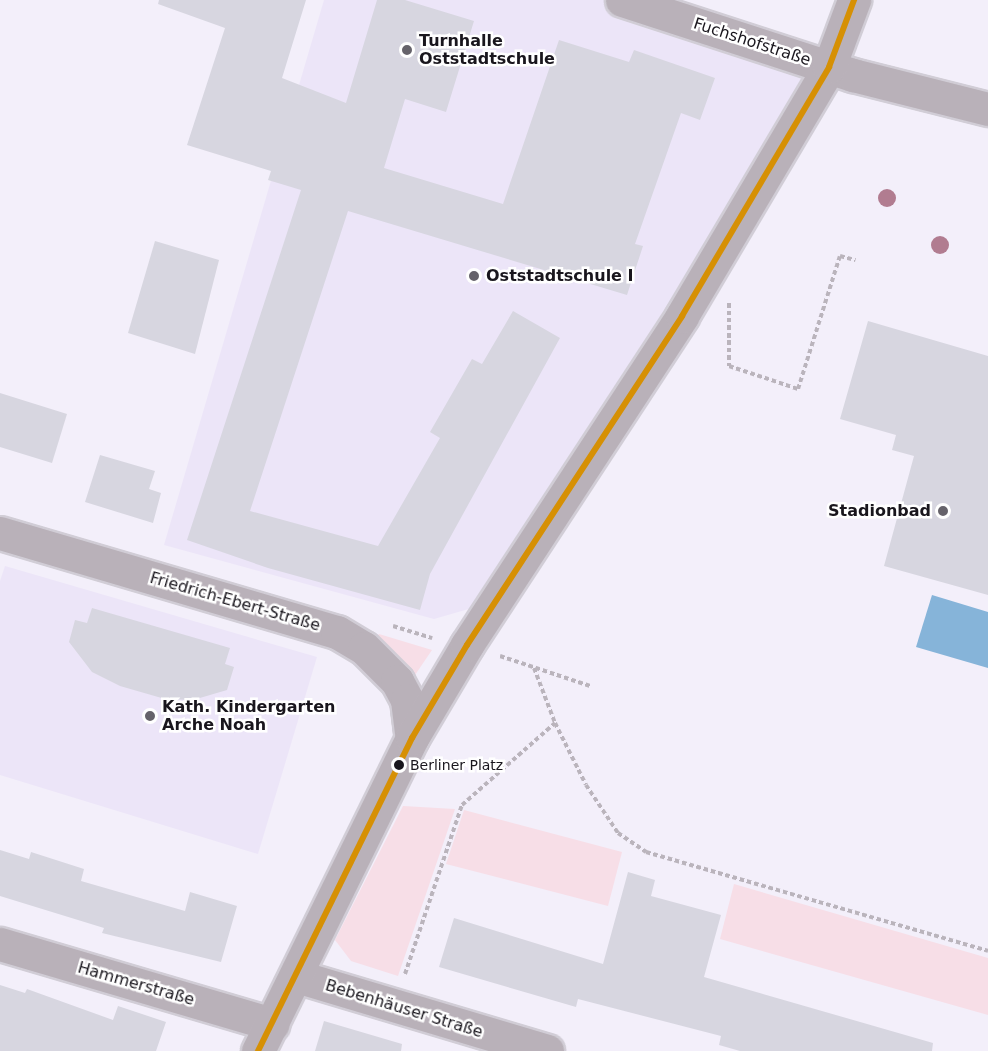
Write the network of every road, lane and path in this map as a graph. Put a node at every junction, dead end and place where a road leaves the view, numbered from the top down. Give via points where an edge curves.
1 (622, 0) edge
2 (854, 0) edge
3 (829, 67) junction
4 (988, 110) edge
5 (855, 260) dead end
6 (729, 366) dead end
7 (0, 533) edge
8 (590, 686) dead end
9 (555, 723) junction
10 (412, 738) junction
11 (0, 945) edge
12 (988, 951) edge
13 (296, 976) junction
14 (394, 1008) junction
15 (265, 1038) edge
16 (547, 1051) edge

1 - 3 street, Fuchshofstraße
2 - 3 street
3 - 4 street, Fuchshofstraße
3 - 10 street via 682,316 467,645
5 - 6 path via 840,256 798,389
7 - 10 street, Friedrich-Ebert-Straße via 337,633 364,648 397,681 407,700
8 - 9 path via 533,668
9 - 12 path via 586,786 618,833 646,852
9 - 14 path via 462,805
10 - 13 street
11 - 15 street, Hammerstraße
13 - 14 street, Bebenhäuser Straße
13 - 15 street
14 - 16 street, Bebenhäuser Straße

